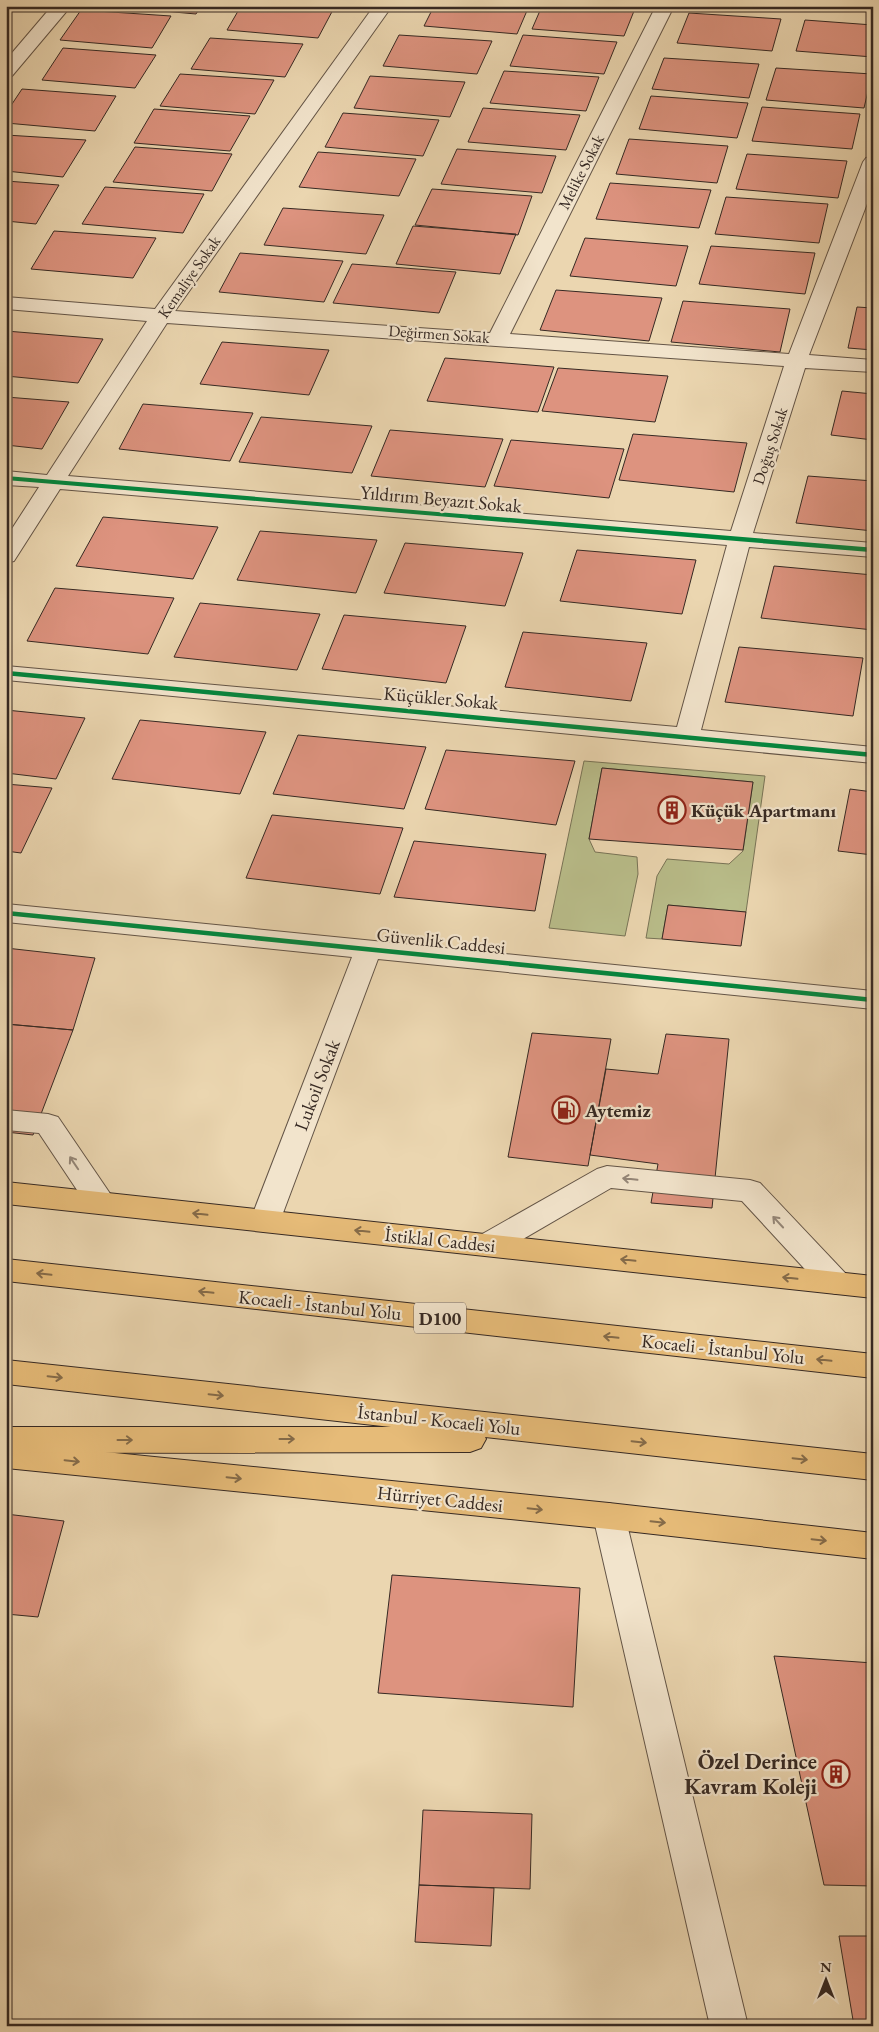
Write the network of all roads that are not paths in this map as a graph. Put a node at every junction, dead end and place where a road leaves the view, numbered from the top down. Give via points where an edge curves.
1 (62, 6) edge
2 (383, 6) edge
3 (665, 6) edge
4 (6, 72) edge
5 (873, 162) edge
6 (6, 303) edge
7 (161, 316) junction
8 (498, 338) junction
9 (797, 360) junction
10 (873, 366) edge
11 (6, 478) edge
12 (54, 482) junction
13 (740, 539) junction
14 (873, 550) edge
15 (6, 556) edge
16 (6, 673) edge
17 (688, 736) junction
18 (873, 755) edge
19 (6, 913) edge
20 (368, 949) junction
21 (873, 1000) edge
22 (6, 1120) edge
23 (6, 1193) edge
24 (101, 1203) junction
25 (265, 1221) junction
26 (488, 1245) junction
27 (6, 1270) edge
28 (836, 1283) junction
29 (873, 1287) edge
30 (873, 1366) edge
31 (6, 1372) edge
32 (602, 1438) junction
33 (6, 1440) edge
34 (6, 1455) edge
35 (873, 1467) edge
36 (609, 1516) junction
37 (873, 1546) edge
38 (729, 2026) edge

1 - 4 street
2 - 7 street, Kemaliye Sokak
3 - 8 street, Melike Sokak
5 - 9 street, Doğuş Sokak
6 - 7 street, Değirmen Sokak
7 - 8 street, Değirmen Sokak
7 - 12 street, Kemaliye Sokak
8 - 9 street, Değirmen Sokak
9 - 10 street, Değirmen Sokak
9 - 13 street, Doğuş Sokak
11 - 12 street, Yıldırım Beyazıt Sokak
12 - 13 street, Yıldırım Beyazıt Sokak
12 - 15 street, Kemaliye Sokak
13 - 14 street, Yıldırım Beyazıt Sokak
13 - 17 street, Doğuş Sokak
16 - 17 street, Küçükler Sokak
17 - 18 street, Küçükler Sokak
19 - 20 street, Güvenlik Caddesi
20 - 21 street, Güvenlik Caddesi
20 - 25 street, Lukoil Sokak
24 -> 22 street via 48,1124
23 - 24 main road, İstiklal Caddesi
25 -> 24 main road, İstiklal Caddesi
26 -> 25 main road, İstiklal Caddesi
28 -> 26 main road, İstiklal Caddesi
28 -> 26 street via 750,1191 607,1177
30 -> 27 main road, Kocaeli - İstanbul Yolu / D100
28 - 29 main road, İstiklal Caddesi
31 -> 32 main road, İstanbul - Kocaeli Yolu
33 -> 32 main road
32 -> 35 main road, İstanbul - Kocaeli Yolu
34 -> 36 main road, Hürriyet Caddesi
36 -> 37 main road, Hürriyet Caddesi
36 - 38 street

